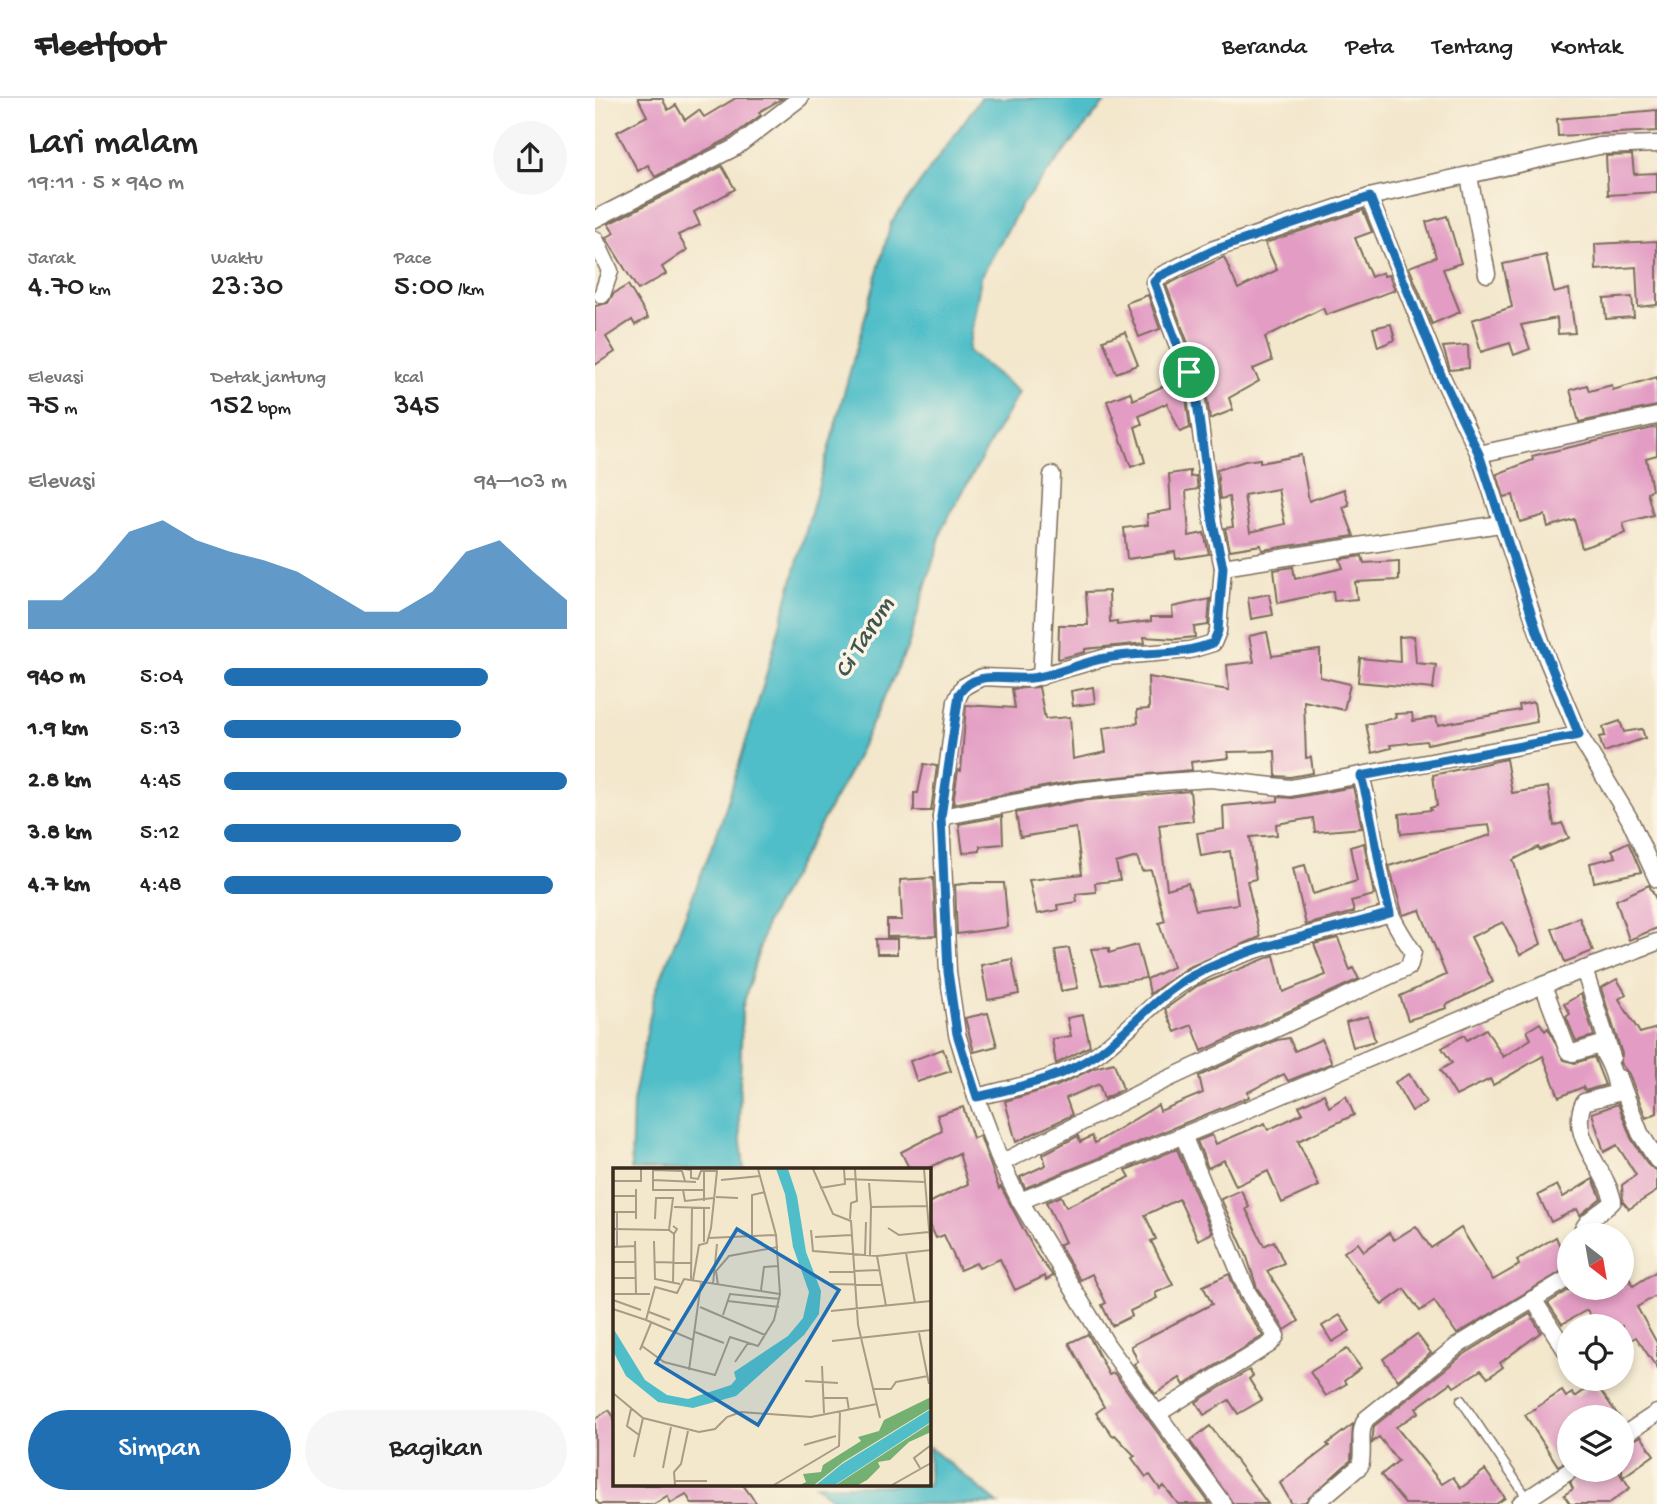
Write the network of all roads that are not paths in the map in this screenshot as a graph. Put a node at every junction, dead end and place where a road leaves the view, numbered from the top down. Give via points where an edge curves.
1 (800, 98) edge
2 (1657, 144) edge
3 (1469, 176) junction
4 (1370, 197) junction
5 (595, 219) edge
6 (595, 239) edge
7 (1487, 274) dead end
8 (602, 295) dead end
9 (1657, 416) edge
10 (1479, 454) junction
11 (1052, 475) dead end
12 (1500, 524) junction
13 (1223, 567) junction
14 (1041, 677) junction
15 (1579, 735) junction
16 (1361, 776) junction
17 (941, 817) junction
18 (1657, 879) edge
19 (1390, 913) junction
20 (1657, 942) edge
21 (1584, 969) junction
22 (1543, 985) junction
23 (977, 1097) junction
24 (1182, 1135) junction
25 (1657, 1160) edge
26 (1001, 1163) junction
27 (1020, 1201) junction
28 (1586, 1223) edge
29 (1557, 1285) edge
30 (1532, 1299) junction
31 (1557, 1337) edge
32 (1461, 1400) dead end
33 (1657, 1413) edge
34 (1157, 1414) junction
35 (1634, 1428) edge
36 (1557, 1480) edge
37 (1524, 1502) edge
38 (1223, 1504) edge
39 (1315, 1504) edge

1 - 5 street via 736,147
2 - 3 street via 1599,146
3 - 4 street
3 - 7 street
4 - 10 street via 1442,377
4 - 13 street via 1214,250 1154,282 1196,395
6 - 8 street via 610,271
9 - 10 street
10 - 12 street
11 - 14 street
12 - 13 street
12 - 15 street
13 - 14 street via 1213,643 1189,650 1107,657
14 - 17 street via 982,677 963,687 956,701
15 - 16 street
15 - 18 street via 1629,818
16 - 17 street via 1290,788 1211,779 1076,791
16 - 19 street
17 - 23 street via 948,972 957,1034
19 - 23 street via 1236,955 1159,998 1116,1040 1069,1070
19 - 26 street via 1413,953 1409,967 1157,1084
20 - 21 street
21 - 22 street
21 - 25 street via 1625,1097
22 - 24 street
22 - 28 street via 1568,1051 1599,1045 1616,1086 1616,1093 1584,1102 1582,1107 1583,1136 1613,1201
23 - 26 street
24 - 27 street
24 - 34 street via 1248,1293 1276,1336
26 - 27 street
27 - 34 street via 1107,1345
29 - 30 street
30 - 31 street
30 - 39 street via 1457,1346 1366,1419 1361,1428 1360,1466
32 - 37 lane
33 - 35 street
34 - 38 street
36 - 37 street

